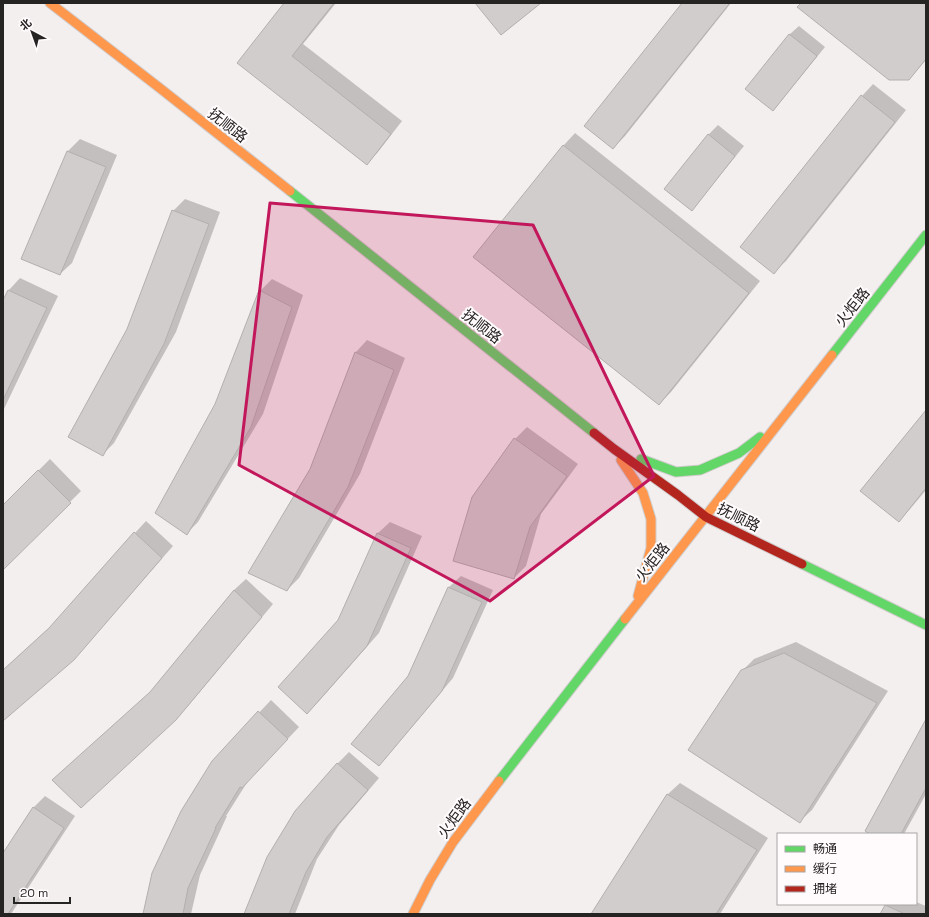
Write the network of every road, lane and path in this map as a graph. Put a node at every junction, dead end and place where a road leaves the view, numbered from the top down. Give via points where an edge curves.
1 (50, 3) edge
2 (926, 235) edge
3 (782, 419) junction
4 (614, 449) junction
5 (706, 516) junction
6 (635, 607) junction
7 (926, 625) edge
8 (413, 914) edge

1 - 4 main road, 抚顺路
2 - 3 main road, 火炬路
3 - 4 main road via 739,453 700,470 676,472
3 - 5 main road, 火炬路
4 - 5 main road, 抚顺路
4 - 6 main road via 643,493 651,520 651,548
5 - 6 main road, 火炬路
5 - 7 main road, 抚顺路
6 - 8 main road, 火炬路 via 452,842

